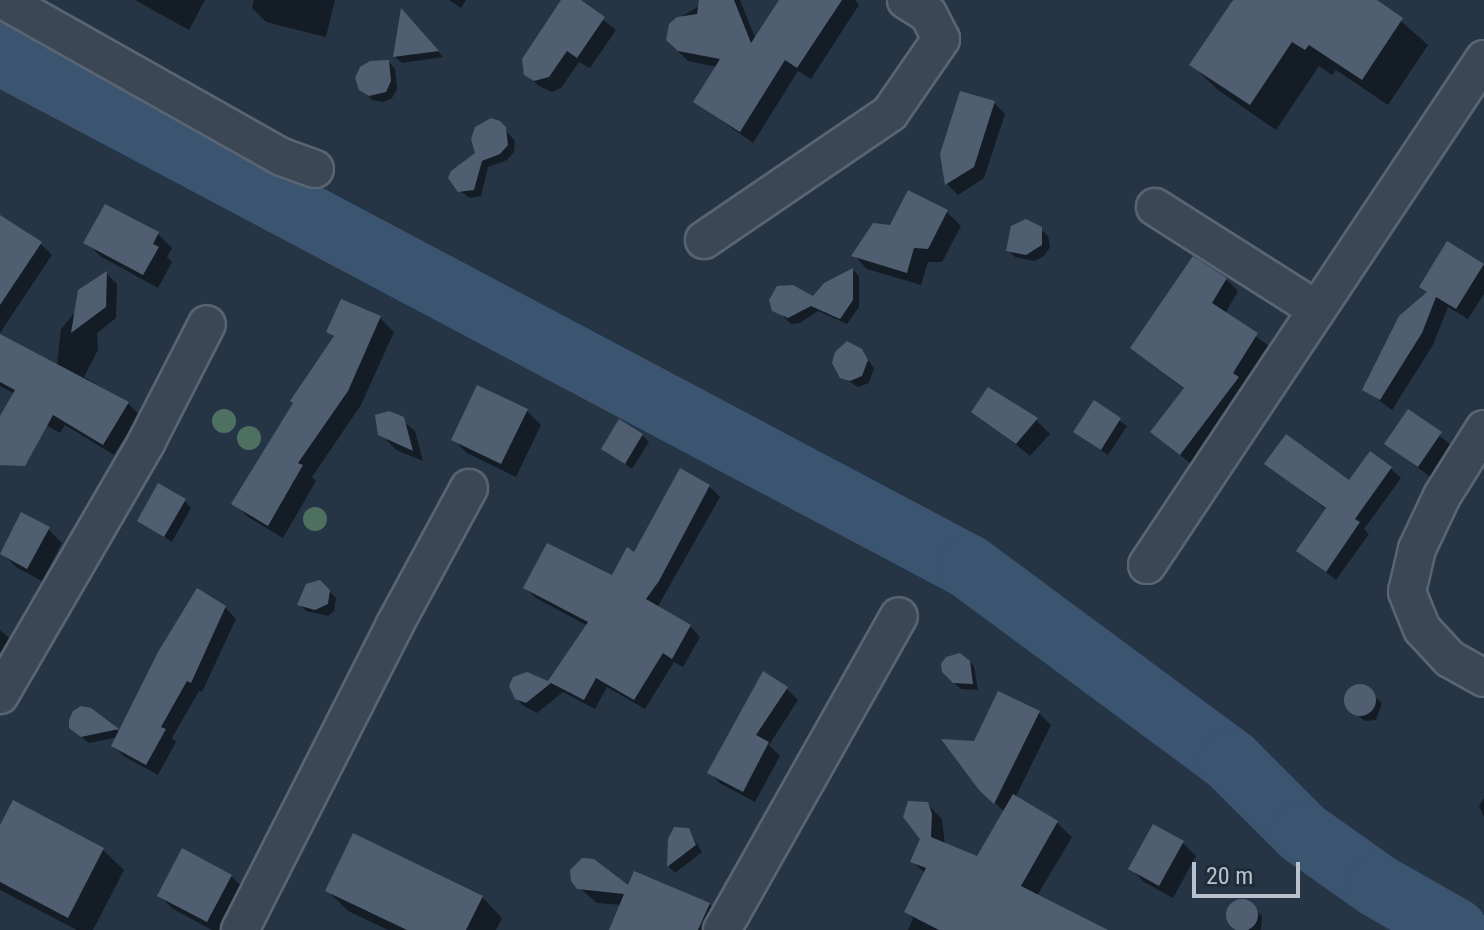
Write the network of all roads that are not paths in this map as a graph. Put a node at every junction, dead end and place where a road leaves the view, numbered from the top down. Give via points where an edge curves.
1 (3, 0) edge
2 (906, 0) edge
3 (1484, 59) edge
4 (315, 169) dead end
5 (1155, 207) dead end
6 (704, 240) dead end
7 (1316, 309) junction
8 (207, 324) dead end
9 (1484, 429) edge
10 (469, 488) dead end
11 (1147, 565) dead end
12 (899, 616) dead end
13 (1484, 678) edge
14 (0, 695) edge
15 (240, 930) edge
16 (722, 930) edge

1 - 4 street via 282,157
2 - 6 street via 928,14 941,39 890,113
3 - 7 street
5 - 7 street
7 - 11 street
8 - 14 street via 147,441
9 - 13 street via 1442,496 1417,549 1407,592 1422,629 1450,659
10 - 15 street
12 - 16 street

